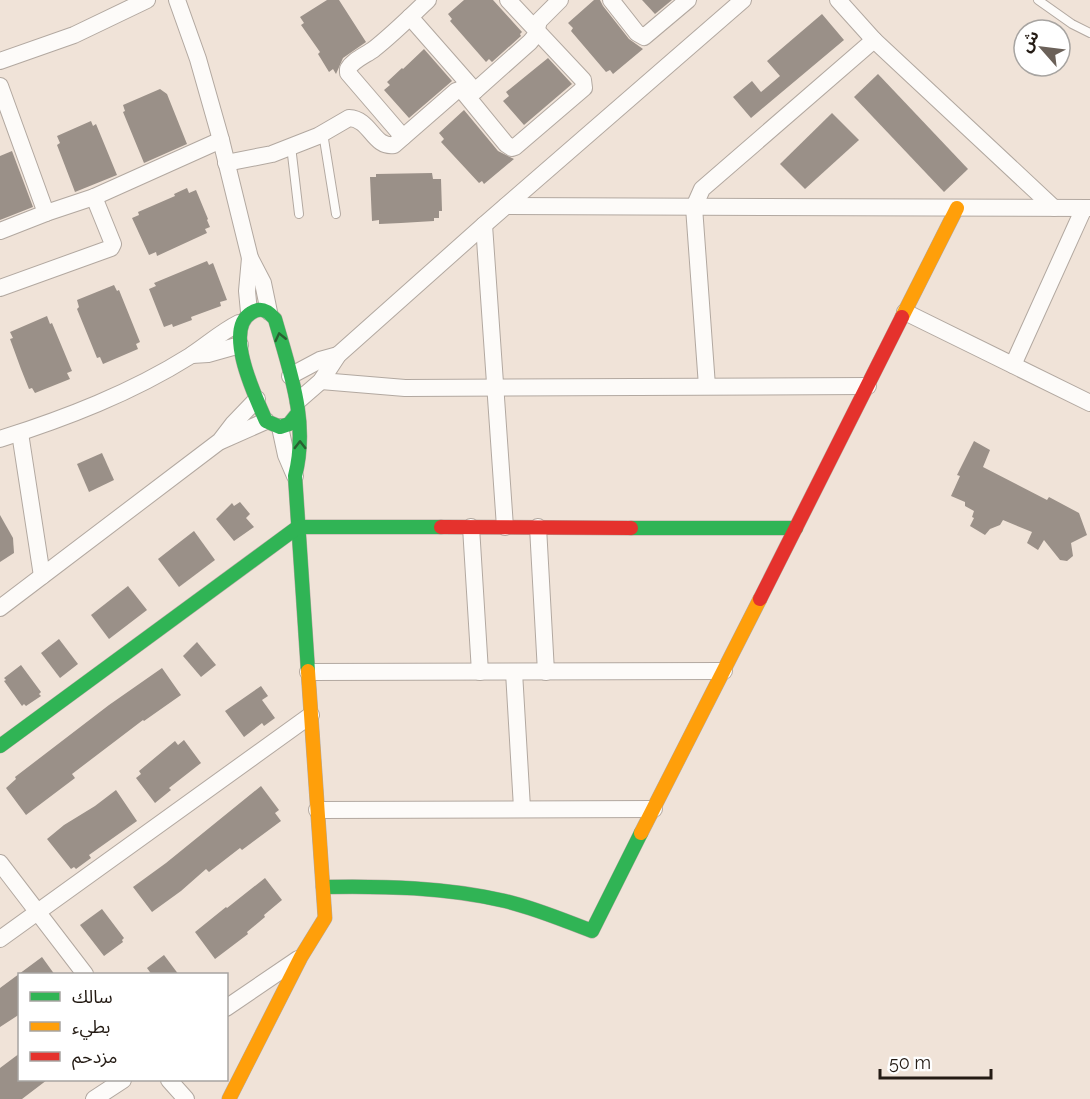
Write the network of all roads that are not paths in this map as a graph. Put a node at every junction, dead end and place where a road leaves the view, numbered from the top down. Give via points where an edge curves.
1 (147, 0) edge
2 (177, 0) edge
3 (428, 0) edge
4 (508, 0) edge
5 (560, 0) edge
6 (611, 0) edge
7 (688, 0) edge
8 (743, 0) edge
9 (838, 0) edge
10 (1038, 0) edge
11 (410, 17) junction
12 (537, 30) junction
13 (1090, 33) edge
14 (874, 40) junction
15 (0, 61) edge
16 (0, 86) edge
17 (468, 90) junction
18 (323, 132) junction
19 (403, 137) junction
20 (221, 140) junction
21 (291, 146) junction
22 (226, 163) junction
23 (94, 198) junction
24 (506, 206) junction
25 (694, 207) junction
26 (957, 208) junction
27 (1054, 208) junction
28 (1087, 208) edge
29 (46, 213) junction
30 (299, 214) dead end
31 (336, 214) dead end
32 (484, 225) junction
33 (0, 231) edge
34 (250, 258) junction
35 (0, 288) edge
36 (269, 312) junction
37 (905, 312) junction
38 (244, 317) junction
39 (240, 345) junction
40 (191, 355) junction
41 (338, 355) junction
42 (1013, 365) junction
43 (290, 376) junction
44 (321, 381) junction
45 (706, 386) junction
46 (868, 386) junction
47 (495, 387) junction
48 (257, 399) junction
49 (1090, 403) edge
50 (298, 407) junction
51 (273, 424) junction
52 (20, 433) junction
53 (0, 439) edge
54 (220, 441) junction
55 (295, 476) junction
56 (298, 527) junction
57 (471, 527) junction
58 (505, 527) junction
59 (538, 527) junction
60 (796, 528) junction
61 (42, 576) junction
62 (0, 608) edge
63 (308, 672) junction
64 (480, 672) junction
65 (514, 672) junction
66 (546, 672) junction
67 (724, 672) junction
68 (311, 715) junction
69 (0, 746) edge
70 (522, 808) junction
71 (654, 809) junction
72 (318, 810) junction
73 (0, 863) edge
74 (323, 887) junction
75 (36, 913) junction
76 (0, 939) edge
77 (301, 957) junction
78 (83, 973) edge
79 (228, 1007) edge
80 (121, 1081) edge
81 (170, 1081) edge
82 (94, 1099) edge
83 (186, 1099) edge
84 (229, 1099) edge

1 - 15 street via 74,35
2 - 20 street
3 - 11 street
4 - 12 street
5 - 12 street via 539,21
6 - 7 street via 644,37
8 - 24 street
9 - 14 street
10 - 13 lane
11 - 17 street
11 - 19 street via 348,69
12 - 17 street via 530,42 486,83
12 - 17 street via 583,80 584,88 512,148
14 - 25 street via 702,189
14 - 27 street
16 - 29 street
17 - 19 street via 456,91
18 - 19 street via 344,120 355,119 365,124 383,145 394,145
18 - 21 street
18 - 31 lane
20 - 22 street
20 - 23 street
21 - 22 street
21 - 30 lane
22 - 34 street
23 - 29 street
23 - 35 street via 113,244 111,248
24 - 25 street
24 - 32 street
25 - 26 street
25 - 45 street
26 - 27 street
26 - 37 street
27 - 28 street
28 - 42 street
29 - 33 street
32 - 41 street
32 - 47 street
34 - 36 street via 263,283
34 - 38 street
36 - 38 street via 260,309
43 -> 36 street via 278,327
37 - 42 street
37 - 46 street
38 - 39 street
38 - 40 street
39 - 40 street
39 - 48 street
40 - 52 street via 114,397
41 - 43 street
41 - 44 street
42 - 49 street
43 - 50 street
44 - 47 street via 405,388
44 - 50 street
45 - 46 street
45 - 47 street
46 - 60 street
47 - 58 street
48 - 51 street
48 - 54 street
50 - 51 street via 289,424
55 -> 50 street via 300,456
51 - 54 street
51 - 55 street
52 - 53 street
52 - 61 street
54 - 61 street
55 - 56 street
56 - 57 street
56 - 63 street
56 - 69 street
57 - 58 street
57 - 64 street
58 - 59 street
59 - 60 street
59 - 66 street
60 - 67 street
61 - 62 street
63 - 64 street
63 - 68 street
64 - 65 street
65 - 66 street
65 - 70 street
66 - 67 street
67 - 71 street
68 - 72 street
68 - 75 street
70 - 71 street
70 - 72 street
71 - 74 street via 592,932 507,901 470,894 393,885
72 - 74 street
73 - 75 street
74 - 77 street via 325,918
75 - 76 street
75 - 78 street
77 - 79 street
77 - 84 street
80 - 82 street
81 - 83 street

